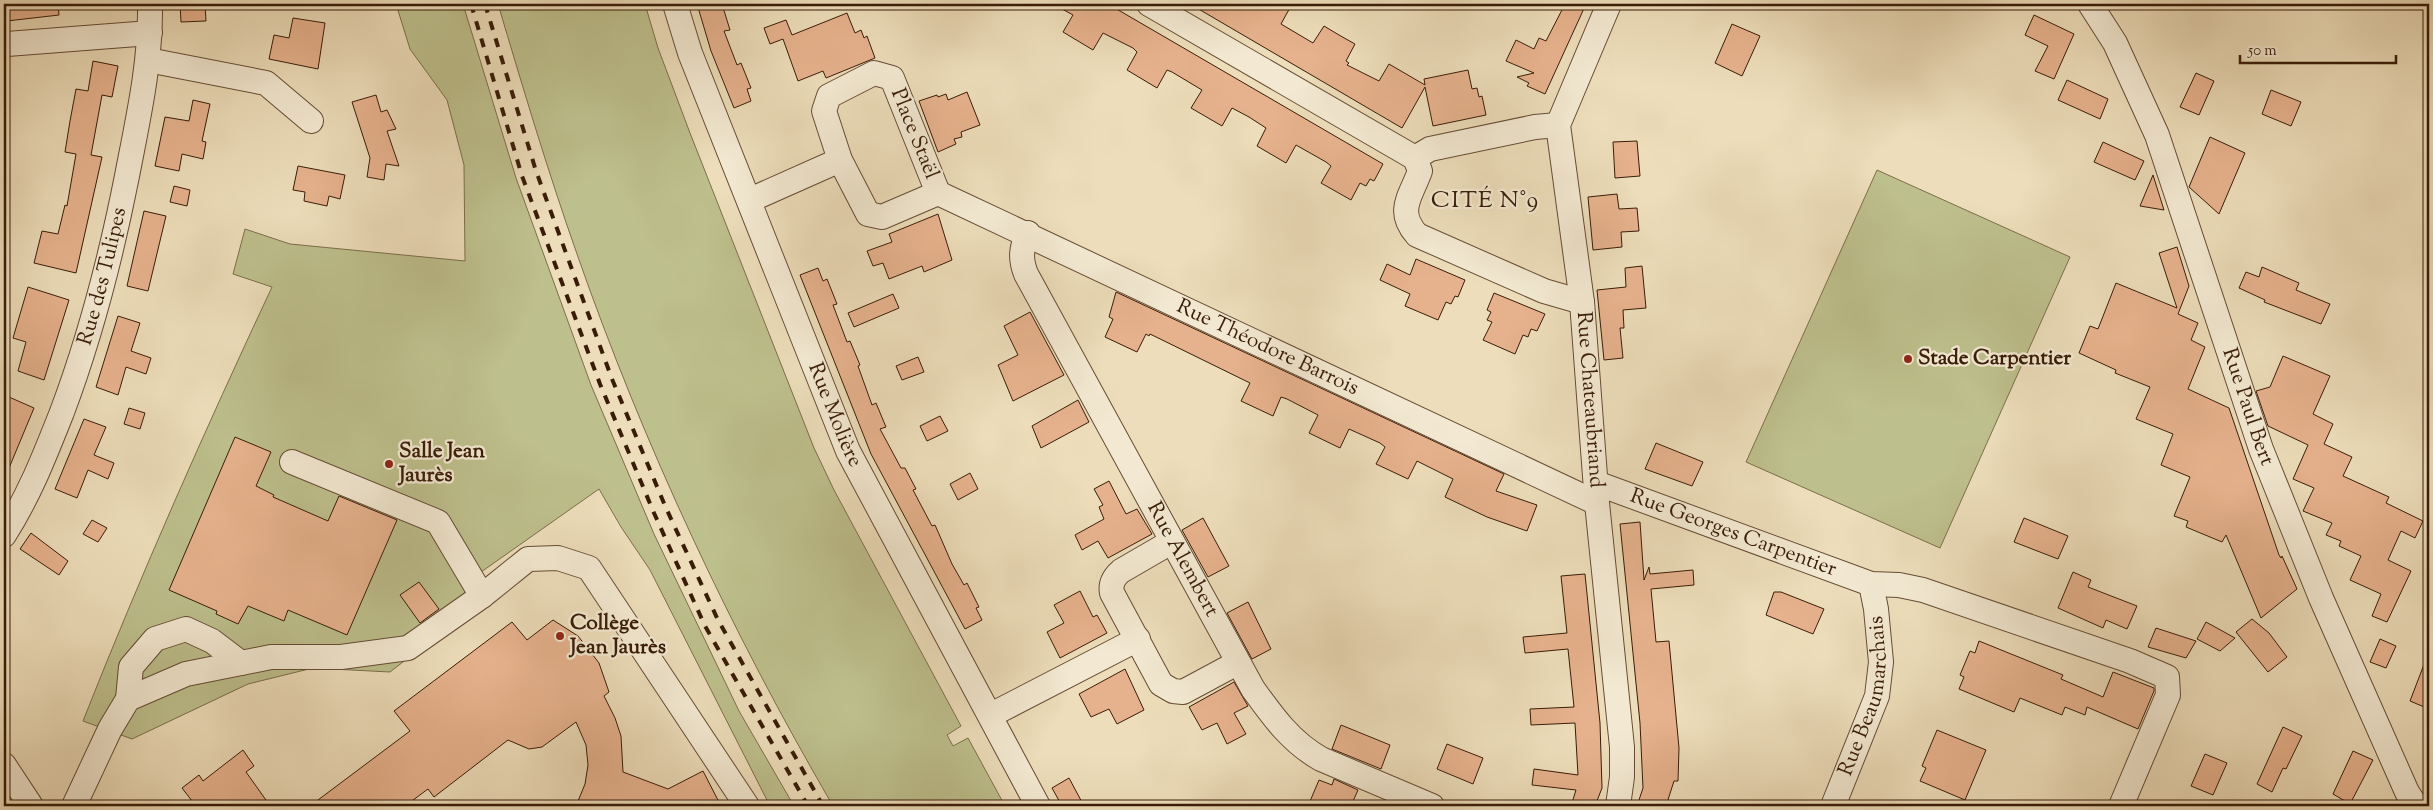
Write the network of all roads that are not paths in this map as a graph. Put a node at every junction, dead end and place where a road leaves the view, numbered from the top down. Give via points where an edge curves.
1 (150, 4) edge
2 (675, 4) edge
3 (1149, 4) edge
4 (1609, 4) edge
5 (2090, 4) edge
6 (150, 33) junction
7 (7, 44) dead end
8 (148, 60) junction
9 (311, 121) dead end
10 (1558, 125) junction
11 (1415, 158) junction
12 (840, 160) junction
13 (938, 193) junction
14 (750, 200) junction
15 (1028, 233) junction
16 (1582, 302) junction
17 (292, 462) dead end
18 (1596, 493) junction
19 (4, 535) edge
20 (1172, 542) junction
21 (1871, 584) junction
22 (482, 596) junction
23 (1138, 639) junction
24 (241, 663) junction
25 (1237, 663) junction
26 (128, 698) junction
27 (991, 716) junction
28 (4, 766) edge
29 (31, 806) edge
30 (74, 806) edge
31 (747, 806) edge
32 (1038, 806) edge
33 (1432, 806) edge
34 (1618, 806) edge
35 (1833, 806) edge
36 (2121, 806) edge
37 (2416, 806) edge

1 - 6 street, Rue des Tulipes
2 - 14 street, Rue Molière via 690,53
3 - 11 street
4 - 10 street
5 - 37 street, Rue Paul Bert via 2114,43 2157,135 2260,449 2320,598
6 - 7 street
6 - 8 street, Rue des Tulipes
8 - 9 street via 266,83
8 - 19 street, Rue des Tulipes via 122,201 84,353 42,463 22,507
10 - 11 street via 1430,149
10 - 16 street, Rue Chateaubriand
11 - 16 street via 1420,171 1404,212 1407,224 1416,235 1544,291
12 - 13 street, Place Staël via 868,214 882,217
12 - 13 street, Place Staël via 824,111 829,96 874,73 892,78
12 - 14 street
13 - 15 street, Rue Théodore Barrois
14 - 27 street, Rue Molière via 860,476
15 - 18 street, Rue Théodore Barrois
15 - 20 street, Rue Alembert via 1021,254 1026,274
16 - 18 street, Rue Chateaubriand
17 - 22 street via 438,522
18 - 21 street, Rue Georges Carpentier
18 - 34 street, Rue Chateaubriand via 1622,747
20 - 23 street via 1121,571 1113,581 1112,593
20 - 25 street, Rue Alembert
21 - 35 street, Rue Beaumarchais via 1881,662 1878,696
21 - 36 street, Rue Georges Carpentier via 1924,590 2167,676 2168,695
22 - 24 street via 408,648 341,657 271,657
22 - 31 street via 528,558 558,558 589,568
23 - 25 street via 1161,684 1172,691 1183,692
23 - 27 street
24 - 26 street via 186,674
24 - 26 street via 212,641 186,629 155,639 131,667
25 - 33 street, Rue Alembert via 1275,720 1307,751
26 - 30 street
27 - 32 street, Rue Molière
28 - 29 street

